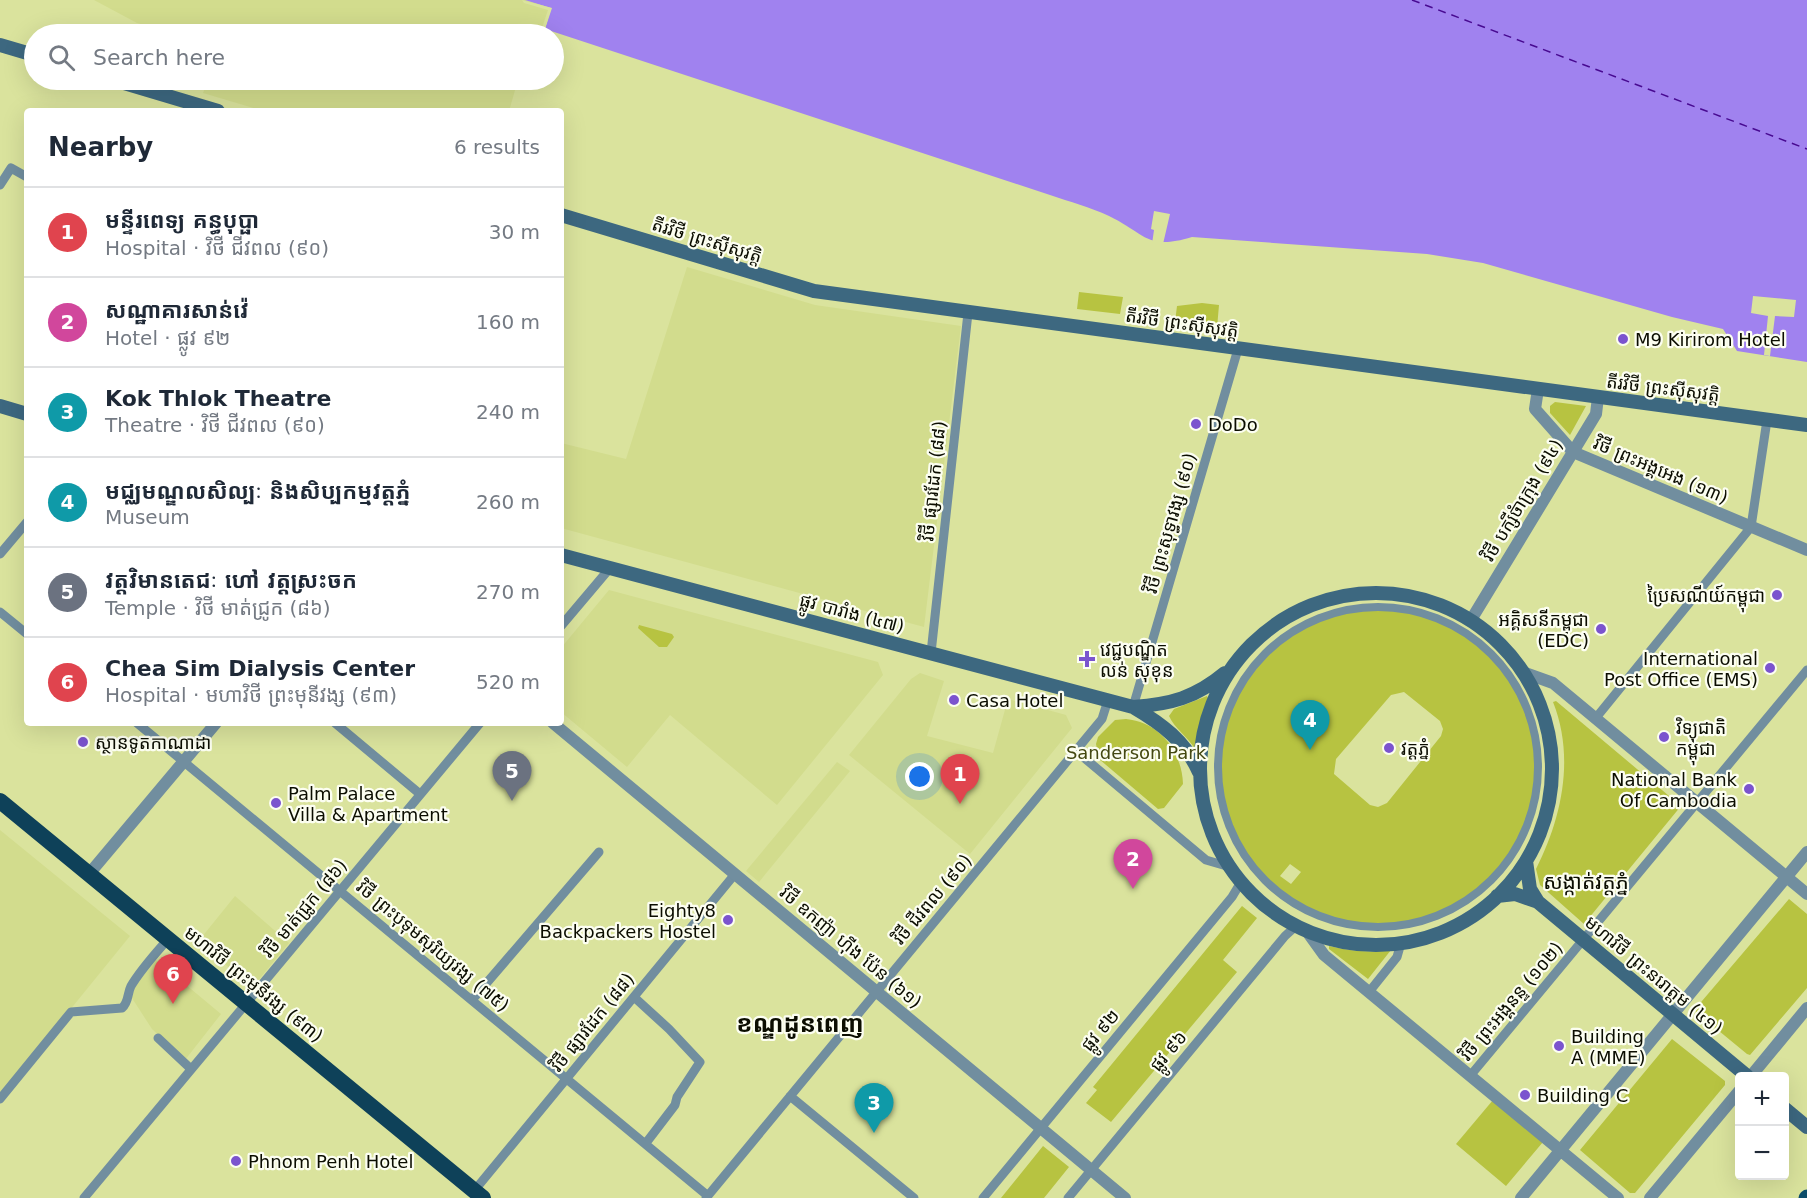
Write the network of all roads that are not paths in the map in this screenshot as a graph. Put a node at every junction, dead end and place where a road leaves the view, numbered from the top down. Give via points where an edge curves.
1 (0, 45) edge
2 (24, 52) edge
3 (146, 90) edge
4 (204, 108) edge
5 (24, 175) edge
6 (0, 185) edge
7 (564, 215) edge
8 (968, 313) junction
9 (1238, 349) junction
10 (1538, 389) junction
11 (1598, 398) junction
12 (0, 406) edge
13 (24, 413) edge
14 (1767, 420) junction
15 (1807, 425) edge
16 (1573, 452) junction
17 (24, 526) edge
18 (1751, 527) junction
19 (1807, 550) edge
20 (0, 554) edge
21 (564, 556) edge
22 (610, 568) junction
23 (0, 612) edge
24 (1471, 620) junction
25 (564, 622) edge
26 (24, 632) edge
27 (931, 653) junction
28 (1236, 663) junction
29 (1807, 670) edge
30 (1525, 673) junction
31 (1108, 700) junction
32 (1133, 707) junction
33 (1595, 719) junction
34 (141, 726) edge
35 (213, 726) edge
36 (339, 726) edge
37 (477, 726) edge
38 (557, 726) edge
39 (1220, 736) joint
40 (1076, 751) junction
41 (183, 762) junction
42 (1201, 777) junction
43 (420, 794) junction
44 (0, 801) edge
45 (1697, 804) junction
46 (598, 852) dead end
47 (1807, 852) edge
48 (1526, 861) junction
49 (1230, 867) junction
50 (89, 874) junction
51 (735, 874) junction
52 (1786, 877) junction
53 (1241, 882) junction
54 (340, 891) junction
55 (1807, 894) edge
56 (1497, 896) junction
57 (1538, 902) junction
58 (1301, 928) junction
59 (168, 939) junction
60 (1584, 940) junction
61 (1401, 943) junction
62 (877, 991) junction
63 (1369, 992) junction
64 (634, 997) junction
65 (472, 1000) junction
66 (246, 1003) junction
67 (1807, 1008) edge
68 (1673, 1016) junction
69 (158, 1038) dead end
70 (191, 1069) junction
71 (1743, 1072) edge
72 (1753, 1072) edge
73 (1470, 1076) junction
74 (567, 1078) junction
75 (790, 1096) junction
76 (1735, 1096) edge
77 (0, 1099) edge
78 (1789, 1111) edge
79 (1807, 1127) edge
80 (1041, 1128) junction
81 (646, 1143) junction
82 (1561, 1151) junction
83 (1091, 1170) junction
84 (478, 1194) edge
85 (707, 1197) edge
86 (84, 1198) edge
87 (914, 1198) edge
88 (983, 1198) edge
89 (1068, 1198) edge
90 (1125, 1198) edge
91 (1521, 1198) edge
92 (1618, 1198) edge
93 (1650, 1198) edge

1 - 2 main road
3 - 4 main road
5 - 6 street via 11,168
7 - 8 main road, តីរវិថី ព្រះស៊ីសុវត្តិ via 814,291
8 - 9 main road, តីរវិថី ព្រះស៊ីសុវត្តិ
8 - 27 street, វិថី ផ្សារដែក (៨៨)
9 - 10 main road, តីរវិថី ព្រះស៊ីសុវត្តិ
9 - 32 street, វិថី ព្រះសុទ្ធាវង្ស (៩០)
10 - 11 main road, តីរវិថី ព្រះស៊ីសុវត្តិ
10 - 16 street, វិថី ព្រះអង្គអេង (១៣) via 1535,409
11 - 14 main road, តីរវិថី ព្រះស៊ីសុវត្តិ
11 - 16 street, វិថី បក្សីចំាក្រុង (៩៤) via 1596,414
12 - 13 main road
14 - 15 main road, តីរវិថី ព្រះស៊ីសុវត្តិ
14 - 18 street
16 - 18 street, វិថី ព្រះអង្គអេង (១៣)
16 - 24 street, វិថី បក្សីចំាក្រុង (៩៤)
17 - 20 street
18 - 19 street, វិថី ព្រះអង្គអេង (១៣)
18 - 33 street
21 - 22 main road, ផ្លូវ បារាំង (៤៧)
22 - 25 street
22 - 27 main road, ផ្លូវ បារាំង (៤៧)
23 - 26 street
24 - 28 main road via 1437,603 1401,594 1341,597 1293,614 1262,636
24 - 30 main road via 1496,639
27 - 31 main road, ផ្លូវ បារាំង (៤៧)
28 - 32 main road, ផ្លូវ បារាំង (៤៧) via 1212,684 1188,697 1162,705
28 - 42 main road via 1209,717
29 - 45 street, វិថី ព្រះអង្គនន្ទ (១០២)
30 - 33 street via 1553,683
30 - 48 main road via 1548,728 1552,762 1550,797 1541,830
31 - 32 main road, ផ្លូវ បារាំង (៤៧)
31 - 40 street, វិថី ជីវពល (៩០) via 1102,719
32 - 42 main road, ផ្លូវ បារាំង (៤៧) via 1165,727 1184,745
33 - 45 street
34 - 41 street, វិថី ព្រះបុទុមសុរិយ្យវង្ស (៧៥)
35 - 41 street
36 - 43 street
37 - 43 street, វិថី មាត់ជ្រូក (៨៦)
38 - 51 street, វិថី ឧកញ៉ា ហ៊ីង ប៉ែន (៦១)
39 - 39 street via 1231,702 1249,672 1273,645 1314,620 1337,612 1398,607 1432,615 1463,630 1500,661 1524,699 1532,721 1539,758 1536,796 1525,832 1505,865 1480,890 1451,910 1390,927 1335,922 1309,913 1270,887 1234,841 1218,784
40 - 49 street via 1206,860
40 - 62 street, វិថី ជីវពល (៩០)
41 - 50 street
41 - 54 street, វិថី ព្រះបុទុមសុរិយ្យវង្ស (៧៥)
42 - 49 main road via 1209,824
43 - 54 street, វិថី មាត់ជ្រូក (៨៦)
44 - 50 highway, មហាវិថី ព្រះមុនីវង្ស (៩៣)
45 - 52 street
45 - 60 street, វិថី ព្រះអង្គនន្ទ (១០២)
46 - 65 street
47 - 52 street
48 - 56 main road
48 - 57 main road via 1530,889
49 - 53 main road
50 - 59 highway, មហាវិថី ព្រះមុនីវង្ស (៩៣)
51 - 62 street, វិថី ឧកញ៉ា ហ៊ីង ប៉ែន (៦១)
51 - 64 street, វិថី ផ្សារដែក (៨៨)
52 - 55 street
52 - 68 street
53 - 58 main road via 1266,906
53 - 80 street, ផ្លូវ ៩២ via 1233,897
54 - 65 street, វិថី ព្រះបុទុមសុរិយ្យវង្ស (៧៥)
54 - 66 street, វិថី មាត់ជ្រូក (៨៦)
56 - 57 main road, មហាវិថី ព្រះនរោត្តម (៤១) via 1515,894
56 - 61 main road via 1470,917 1441,932
57 - 60 main road, មហាវិថី ព្រះនរោត្តម (៤១)
58 - 61 main road via 1356,944
58 - 63 street via 1324,955
58 - 83 street, ផ្លូវ ៩៦ via 1285,936
59 - 66 highway, មហាវិថី ព្រះមុនីវង្ស (៩៣)
59 - 77 street via 139,974 122,1008 71,1012
60 - 68 main road, មហាវិថី ព្រះនរោត្តម (៤១)
60 - 73 street, វិថី ព្រះអង្គនន្ទ (១០២)
61 - 63 street via 1397,957
62 - 75 street, វិថី ជីវពល (៩០)
62 - 80 street, វិថី ឧកញ៉ា ហ៊ីង ប៉ែន (៦១)
63 - 73 street
64 - 74 street, វិថី ផ្សារដែក (៨៨)
64 - 81 street via 700,1062 675,1105
65 - 74 street, វិថី ព្រះបុទុមសុរិយ្យវង្ស (៧៥)
66 - 70 street, វិថី មាត់ជ្រូក (៨៦)
66 - 84 highway, មហាវិថី ព្រះមុនីវង្ស (៩៣)
67 - 72 street
68 - 71 main road, មហាវិថី ព្រះនរោត្តម (៤១)
68 - 82 street
69 - 70 street
70 - 86 street, វិថី មាត់ជ្រូក (៨៦)
73 - 82 street
74 - 81 street, វិថី ព្រះបុទុមសុរិយ្យវង្ស (៧៥)
74 - 84 street, វិថី ផ្សារដែក (៨៨)
75 - 85 street, វិថី ជីវពល (៩០)
75 - 87 street
76 - 93 street
78 - 79 main road
80 - 83 street, វិថី ឧកញ៉ា ហ៊ីង ប៉ែន (៦១)
80 - 88 street, ផ្លូវ ៩២
81 - 85 street, វិថី ព្រះបុទុមសុរិយ្យវង្ស (៧៥)
82 - 91 street
82 - 92 street
83 - 89 street, ផ្លូវ ៩៦
83 - 90 street, វិថី ឧកញ៉ា ហ៊ីង ប៉ែន (៦១)

